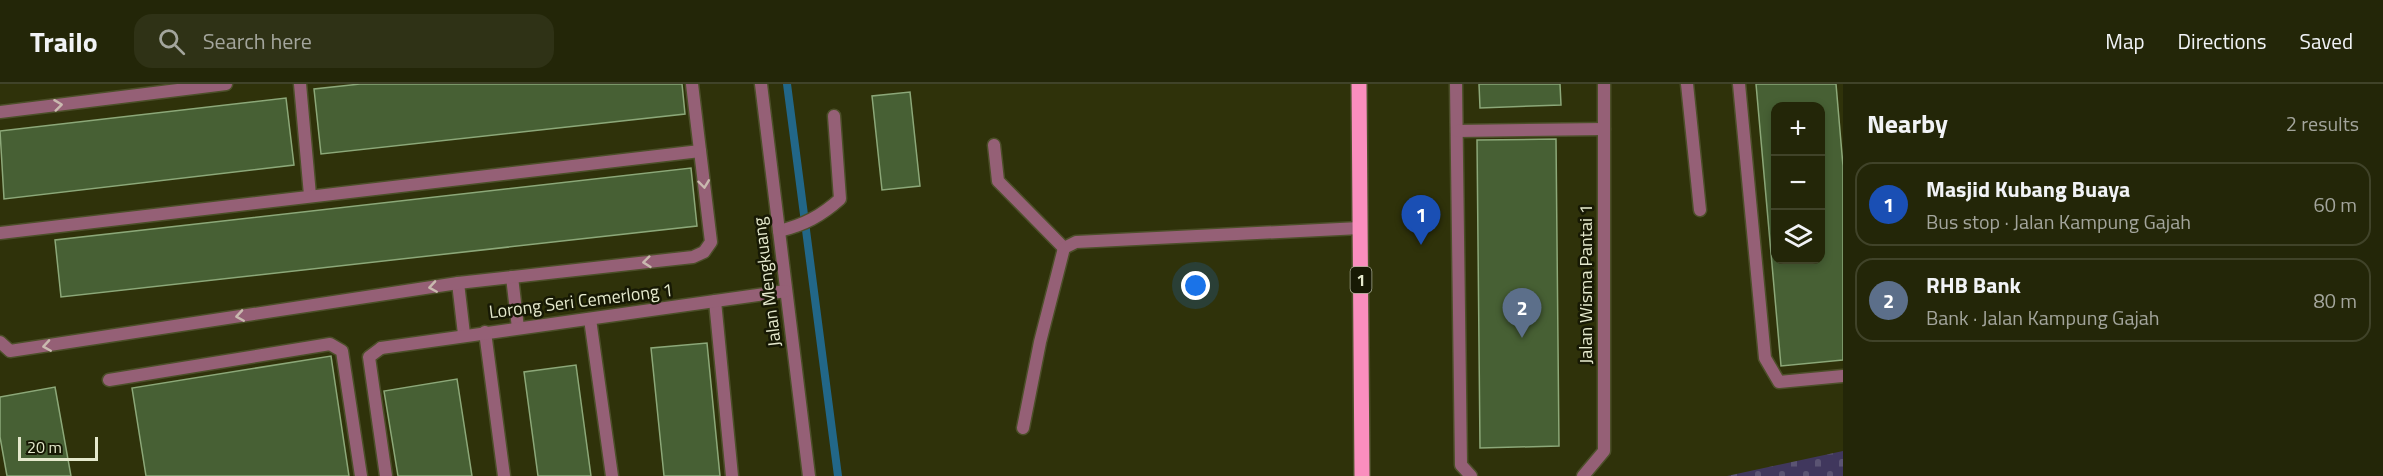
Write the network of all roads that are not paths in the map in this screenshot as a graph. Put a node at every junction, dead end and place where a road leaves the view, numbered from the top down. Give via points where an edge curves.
1 (226, 84) edge
2 (300, 84) edge
3 (692, 84) edge
4 (761, 84) edge
5 (1359, 84) edge
6 (1456, 84) edge
7 (1604, 84) edge
8 (1687, 84) edge
9 (1739, 84) edge
10 (0, 112) edge
11 (834, 116) dead end
12 (1604, 129) junction
13 (1457, 131) junction
14 (994, 145) dead end
15 (700, 151) junction
16 (310, 195) junction
17 (1700, 210) dead end
18 (1360, 228) junction
19 (779, 231) junction
20 (0, 233) edge
21 (1065, 248) junction
22 (512, 277) junction
23 (458, 283) junction
24 (786, 291) junction
25 (715, 302) junction
26 (590, 319) junction
27 (518, 328) junction
28 (484, 332) junction
29 (464, 334) junction
30 (0, 342) edge
31 (1843, 376) edge
32 (109, 380) dead end
33 (1023, 428) dead end
34 (361, 476) edge
35 (387, 476) edge
36 (504, 476) edge
37 (612, 476) edge
38 (732, 476) edge
39 (809, 476) edge
40 (1362, 476) edge
41 (1471, 476) edge
42 (1583, 476) edge

10 -> 1 street
2 - 16 street
3 - 15 street
4 - 19 street, Jalan Mengkuang
5 - 18 main road, 1
6 - 13 street
7 - 12 street, Jalan Wisma Pantai 1
8 - 17 street
9 - 31 street via 1765,358 1779,382
11 - 19 street via 840,199 817,218
12 - 13 street
12 - 42 street, Jalan Wisma Pantai 1 via 1604,451
13 - 41 street via 1461,465
14 - 21 street via 998,181
15 - 16 street
15 -> 22 street via 711,242 704,252 693,257
16 - 20 street
18 - 21 street via 1076,242
18 - 40 main road, 1
19 - 24 street, Jalan Mengkuang
21 - 33 street
22 - 23 street
22 - 27 street
23 - 29 street
23 -> 30 street via 10,351
24 - 25 street, Lorong Seri Cemerlong 1
24 - 39 street, Jalan Mengkuang
25 - 26 street, Lorong Seri Cemerlong 1
25 - 38 street
26 - 27 street, Lorong Seri Cemerlong 1
26 - 37 street
27 - 28 street, Lorong Seri Cemerlong 1
28 - 29 street, Lorong Seri Cemerlong 1
28 - 36 street
29 - 35 street, Lorong Seri Cemerlong 1 via 381,348 369,357
32 - 34 street via 330,344 342,351

